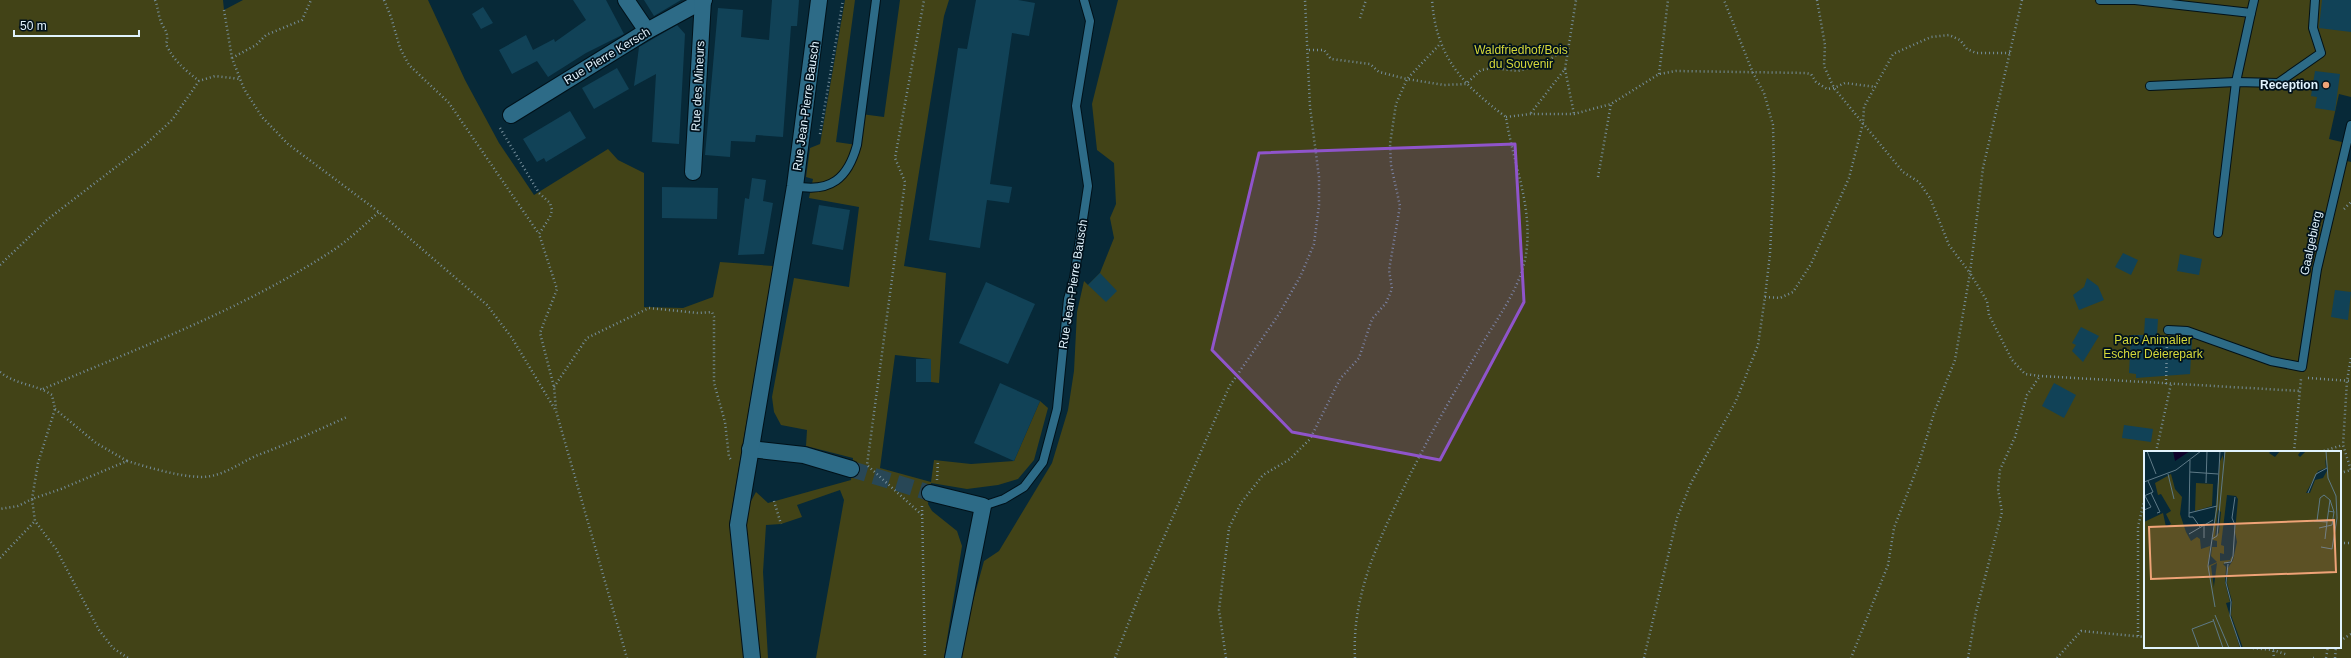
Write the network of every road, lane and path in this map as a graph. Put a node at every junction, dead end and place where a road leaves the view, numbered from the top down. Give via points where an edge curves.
1 (155, 0) edge
2 (311, 0) edge
3 (384, 0) edge
4 (626, 0) edge
5 (703, 0) edge
6 (819, 0) edge
7 (876, 0) edge
8 (924, 0) edge
9 (1084, 0) edge
10 (1305, 0) edge
11 (1366, 0) edge
12 (1432, 0) edge
13 (1576, 0) edge
14 (1668, 0) edge
15 (1724, 0) edge
16 (1817, 0) edge
17 (2022, 0) edge
18 (2100, 0) edge
19 (2135, 0) edge
20 (2254, 0) edge
21 (2315, 0) edge
22 (224, 10) dead end
23 (2252, 13) junction
24 (1360, 18) dead end
25 (647, 31) junction
26 (1440, 44) junction
27 (1568, 47) junction
28 (1309, 50) junction
29 (2010, 53) junction
30 (232, 58) junction
31 (1565, 69) junction
32 (1753, 73) junction
33 (1658, 74) junction
34 (240, 79) junction
35 (1407, 79) junction
36 (199, 81) junction
37 (2236, 82) junction
38 (1466, 84) junction
39 (2150, 86) dead end
40 (1876, 87) junction
41 (1834, 88) junction
42 (1610, 104) junction
43 (1530, 114) junction
44 (1574, 114) junction
45 (511, 115) joint
46 (1506, 117) junction
47 (1863, 124) junction
48 (2351, 125) edge
49 (693, 172) dead end
50 (1598, 177) dead end
51 (795, 186) junction
52 (379, 212) junction
53 (539, 234) junction
54 (2218, 234) dead end
55 (0, 265) edge
56 (1970, 273) junction
57 (1765, 297) junction
58 (2168, 330) joint
59 (2351, 357) edge
60 (0, 372) edge
61 (2040, 376) junction
62 (2301, 378) dead end
63 (2347, 381) junction
64 (2351, 381) edge
65 (2166, 384) junction
66 (2171, 384) junction
67 (554, 387) junction
68 (42, 389) junction
69 (55, 409) junction
70 (556, 411) junction
71 (347, 417) dead end
72 (2343, 445) junction
73 (750, 449) junction
74 (2156, 451) edge
75 (2294, 451) edge
76 (2323, 451) edge
77 (938, 460) dead end
78 (127, 461) junction
79 (747, 469) junction
80 (851, 469) tunnel mouth
81 (2351, 470) edge
82 (2341, 473) edge
83 (929, 493) junction
84 (32, 499) junction
85 (774, 501) dead end
86 (2144, 501) edge
87 (983, 506) junction
88 (0, 509) edge
89 (922, 515) junction
90 (35, 521) junction
91 (781, 524) dead end
92 (0, 558) edge
93 (2351, 634) edge
94 (2138, 636) junction
95 (2144, 637) edge
96 (2341, 639) edge
97 (2257, 648) edge
98 (2328, 648) edge
99 (2336, 648) edge
100 (2273, 649) edge
101 (2288, 655) dead end
102 (128, 658) edge
103 (627, 658) edge
104 (752, 658) edge
105 (925, 658) edge
106 (953, 658) edge
107 (1115, 658) edge
108 (1226, 658) edge
109 (1355, 658) edge
110 (1644, 658) edge
111 (1851, 658) edge
112 (1968, 658) edge
113 (2057, 658) edge
114 (2274, 658) edge
115 (2326, 658) edge
116 (2335, 658) edge

1 - 36 path via 160,21 167,29 166,44 170,54
2 - 30 path via 302,20 266,35 256,45
3 - 53 path via 392,17 400,48 409,65 449,104
4 - 25 street
5 - 25 street, Rue Pierre Kersch
5 - 49 street, Rue des Mineurs
6 - 51 street, Rue Jean-Pierre Bausch
7 - 51 lane via 857,145 852,164 839,179 822,188
8 - 89 path via 895,158 905,182 867,465
9 - 87 lane, Rue Jean-Pierre Bausch via 1090,21 1076,106 1088,186 1074,278 1068,299 1057,409 1043,462 1024,487 1004,499
10 - 28 path
11 - 24 path
12 - 26 path via 1433,18
13 - 27 path
14 - 33 path
15 - 32 path
16 - 41 path via 1825,45 1824,66
17 - 29 path
18 - 19 lane
19 - 23 lane
20 - 23 lane
21 - 37 lane via 2313,28 2321,53 2278,83
22 - 30 path
23 - 37 lane
25 - 45 street, Rue Pierre Kersch
26 - 35 path
26 - 38 path
27 - 31 path
27 - 38 path via 1543,64 1518,71 1493,68 1482,70
28 - 35 path via 1324,50 1331,59 1370,64 1379,72
28 - 107 path via 1310,107 1319,177 1319,205 1314,244 1301,275 1279,314 1229,387 1142,588
29 - 40 path via 1976,53 1967,49 1960,40 1948,35 1931,37 1893,54
29 - 56 path via 1983,168
30 - 34 path
31 - 43 path
31 - 44 path
32 - 33 path via 1676,71
32 - 41 path via 1811,74 1816,82 1827,89
32 - 57 path via 1764,93 1773,125 1774,171
33 - 42 path
34 - 36 path via 216,76
34 - 52 path via 262,117 288,144
35 - 38 path via 1444,85
35 - 108 path via 1396,104 1390,144 1400,206 1389,270 1392,289 1386,303 1372,319 1358,358 1340,379 1310,439 1290,459 1263,475 1241,503 1229,528 1219,610
36 - 55 path via 172,120 146,144 48,220
37 - 39 lane
37 - 54 lane
38 - 46 path
40 - 41 path via 1845,83
40 - 47 path via 1864,107
41 - 47 path
42 - 44 path
42 - 50 path
43 - 44 path
43 - 46 path
45 - 53 path via 497,124 552,210
46 - 109 path via 1524,191 1529,227 1525,260 1512,292 1424,444 1376,546 1361,588 1354,634
47 - 56 path via 1903,172 1919,182 1930,198 1950,245
47 - 57 path via 1849,178 1811,264 1793,292 1780,298
48 - 58 lane, Gaalgebierg via 2317,269 2302,367 2271,361 2187,331
51 - 73 street, Rue Jean-Pierre Bausch
52 - 68 path via 334,250 286,280 232,307
52 - 70 path via 487,305 512,338
53 - 67 path via 557,289 540,333
56 - 61 path via 1987,301 1989,315 2012,360 2025,374
56 - 111 path via 1955,360 1894,528 1888,565
57 - 110 path via 1758,345 1736,401 1691,483 1677,518
58 - 65 path
59 - 63 path
60 - 68 path via 10,380
61 - 65 path
61 - 112 path via 2027,394 2015,437 2000,470 1998,489 2002,512 1976,612
62 - 63 path
63 - 64 path
63 - 72 path
65 - 66 path
66 - 74 path
66 - 75 path via 2301,391
67 - 70 path
67 - 79 path via 587,338 649,308 712,312 714,383 725,422 729,457 736,466
68 - 69 path via 52,395
69 - 78 path via 96,443
69 - 84 path via 38,463
70 - 103 path
71 - 78 path via 256,456 223,474 202,477 160,471
72 - 76 path
72 - 81 path
73 - 79 street, Rue Jean-Pierre Bausch
73 - 80 street via 804,455
77 - 83 path
78 - 84 path
79 - 104 street, Rue Jean-Pierre Bausch via 738,525
81 - 82 path
83 - 87 street
83 - 89 path
84 - 88 path via 18,506
84 - 90 path
85 - 91 path
86 - 94 path via 2138,527
87 - 106 street
89 - 105 path
90 - 92 path
90 - 102 path via 56,549 99,630 113,648
93 - 96 path
94 - 95 path
94 - 113 path via 2081,631
97 - 100 path
98 - 115 path
99 - 116 path
100 - 101 path
100 - 114 path

